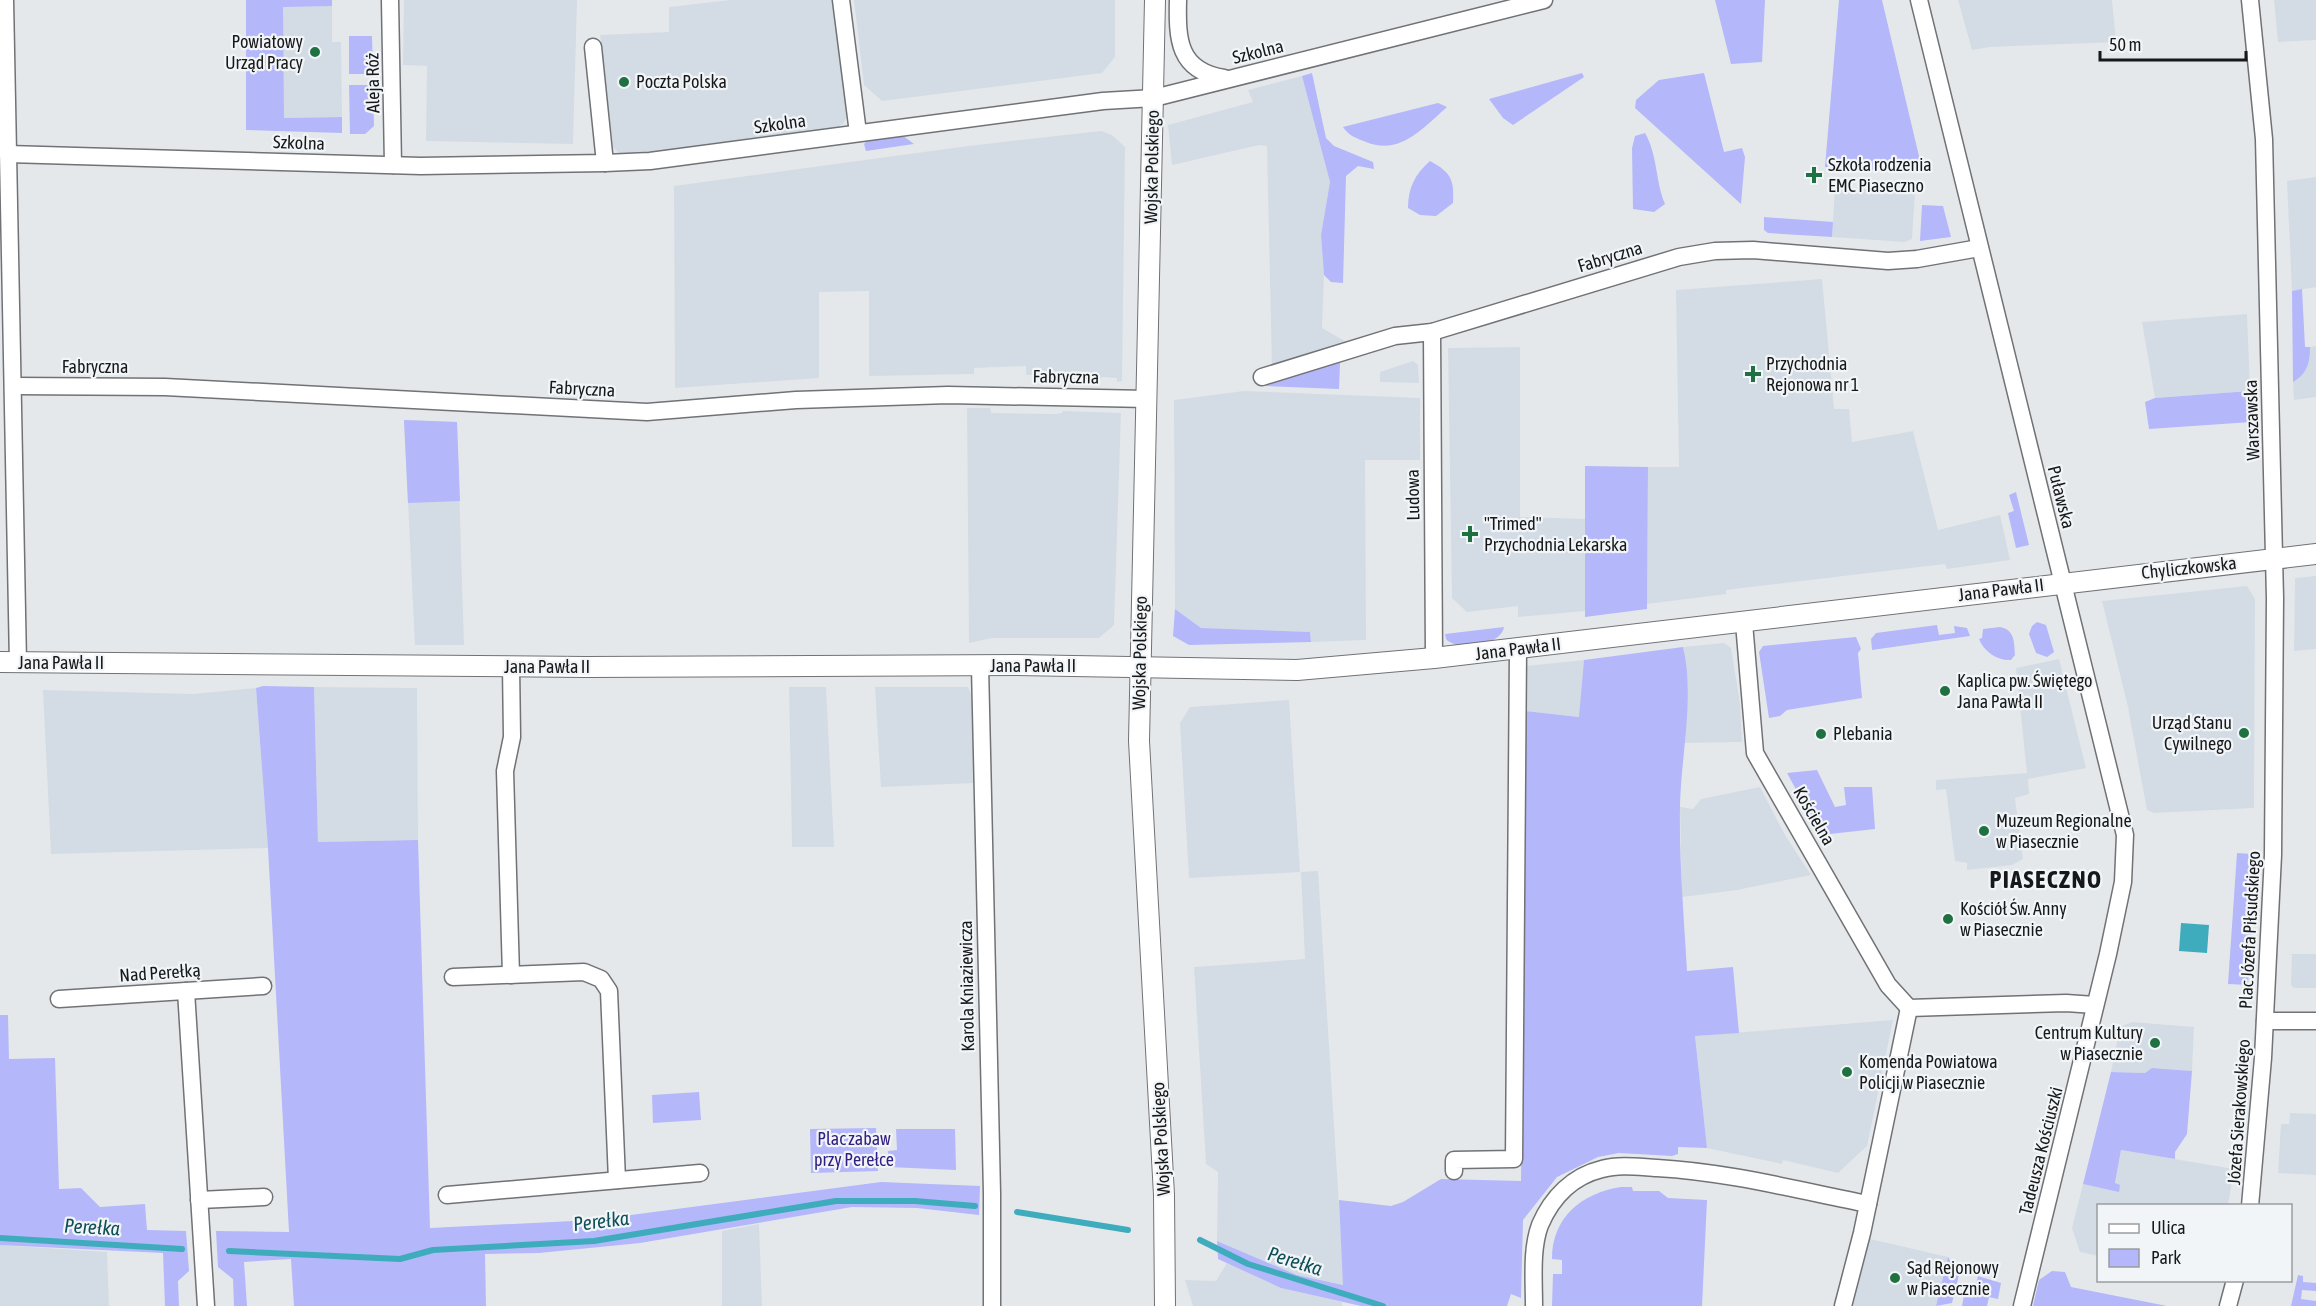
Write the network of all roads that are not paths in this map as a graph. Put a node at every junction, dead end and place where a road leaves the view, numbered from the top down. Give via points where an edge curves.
1 (4, 0) edge
2 (390, 0) edge
3 (842, 0) edge
4 (1155, 0) edge
5 (1178, 0) edge
6 (1544, 0) edge
7 (1919, 0) edge
8 (2250, 0) edge
9 (593, 47) dead end
10 (1228, 79) junction
11 (1154, 98) junction
12 (858, 133) junction
13 (8, 154) junction
14 (605, 163) junction
15 (393, 165) junction
16 (1979, 248) junction
17 (1432, 332) junction
18 (1262, 377) dead end
19 (14, 386) junction
20 (1147, 399) junction
21 (7, 405) edge
22 (2316, 554) edge
23 (2275, 558) junction
24 (2061, 582) junction
25 (1744, 623) junction
26 (1518, 649) junction
27 (1434, 658) junction
28 (9, 662) edge
29 (511, 666) junction
30 (980, 666) junction
31 (1139, 668) junction
32 (2273, 840) joint
33 (512, 975) junction
34 (453, 977) dead end
35 (263, 986) dead end
36 (186, 991) junction
37 (59, 999) dead end
38 (2095, 1005) junction
39 (1909, 1008) junction
40 (2265, 1021) junction
41 (2316, 1021) edge
42 (1454, 1171) dead end
43 (700, 1173) dead end
44 (617, 1180) junction
45 (447, 1195) dead end
46 (264, 1197) dead end
47 (199, 1200) junction
48 (1868, 1204) junction
49 (2250, 1204) edge
50 (2235, 1282) edge
51 (206, 1306) edge
52 (992, 1306) edge
53 (1165, 1306) edge
54 (1534, 1306) edge
55 (1843, 1306) edge
56 (2022, 1306) edge
57 (2228, 1306) edge

1 - 13 street
2 - 15 street, Aleja Róż
3 - 12 street
4 - 11 street, Wojska Polskiego
5 - 10 street via 1178,35 1185,57 1203,72
6 - 10 street, Szkolna
7 - 16 street, Puławska
8 - 23 street, Warszawska via 2264,139
9 - 14 street
10 - 11 street, Szkolna
11 - 12 street, Szkolna via 1103,101
11 - 20 street, Wojska Polskiego
12 - 14 street, Szkolna via 650,161
13 - 15 street, Szkolna
13 - 19 street
14 - 15 street, Szkolna
16 - 17 street, Fabryczna via 1888,261 1753,250 1679,257
16 - 24 street, Puławska
17 - 18 street, Fabryczna via 1395,336
17 - 27 street, Ludowa
19 - 20 street, Fabryczna via 265,391 648,412 796,400 956,395
19 - 21 street
20 - 31 street, Wojska Polskiego
21 - 28 street
22 - 23 street, Chyliczkowska
23 - 24 street, Chyliczkowska
23 - 32 street, Warszawska
24 - 25 street, Jana Pawła II
24 - 38 street, Puławska via 2125,835 2123,882
25 - 26 street, Jana Pawła II
25 - 39 street, Kościelna via 1755,753 1888,985
26 - 27 street, Jana Pawła II
26 - 42 street via 1514,1159 1454,1160
27 - 31 street, Jana Pawła II via 1297,670
28 - 29 street, Jana Pawła II
29 - 30 street, Jana Pawła II
29 - 33 street via 512,737 505,771
30 - 31 street, Jana Pawła II
30 - 52 street, Karola Kniaziewicza
31 - 53 street, Wojska Polskiego via 1139,741 1164,1195
32 - 40 street, Plac Józefa Piłsudskiego
33 - 34 street
33 - 44 street via 584,972 600,979 609,991
35 - 36 street, Nad Perełką
36 - 37 street, Nad Perełką
36 - 47 street
38 - 39 street
38 - 56 street, Tadeusza Kościuszki
39 - 48 street
40 - 41 street
40 - 49 street, Józefa Sierakowskiego
43 - 44 street
44 - 45 street
46 - 47 street
47 - 51 street
48 - 54 street via 1718,1173 1633,1167 1601,1169 1562,1190 1545,1214 1535,1245
48 - 55 street
50 - 57 street

